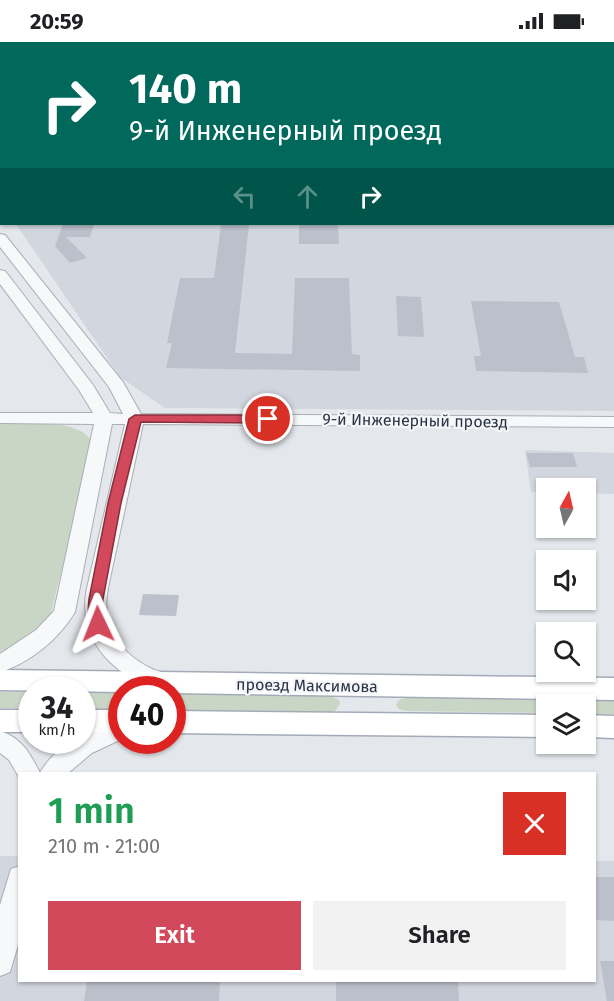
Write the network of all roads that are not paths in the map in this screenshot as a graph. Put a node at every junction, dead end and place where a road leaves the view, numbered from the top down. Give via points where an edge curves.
1 (0, 238) edge
2 (0, 274) edge
3 (0, 418) edge
4 (104, 418) junction
5 (135, 419) junction
6 (614, 422) edge
7 (0, 664) edge
8 (146, 676) edge
9 (0, 680) edge
10 (108, 683) edge
11 (186, 684) edge
12 (368, 686) junction
13 (614, 689) edge
14 (0, 720) edge
15 (18, 721) edge
16 (186, 722) edge
17 (370, 724) junction
18 (536, 726) edge
19 (596, 726) edge
20 (614, 727) edge
21 (108, 734) edge
22 (0, 740) edge
23 (28, 772) edge
24 (54, 772) edge
25 (18, 886) edge
26 (0, 963) edge

1 - 5 street via 117,386
2 - 4 street via 87,389
3 - 4 street, 9-й Инженерный проезд
4 - 5 street, 9-й Инженерный проезд
4 - 7 street via 64,612 39,641
5 - 6 street, 9-й Инженерный проезд
5 - 8 street via 95,612 102,637 111,650 127,666
9 - 10 main road, проезд Максимова
11 - 12 main road, проезд Максимова
12 - 13 main road, проезд Максимова
12 - 17 main road
14 - 15 main road
16 - 17 main road
17 - 18 main road
19 - 20 main road
21 - 24 street via 65,759
22 - 23 street via 18,753
25 - 26 street

